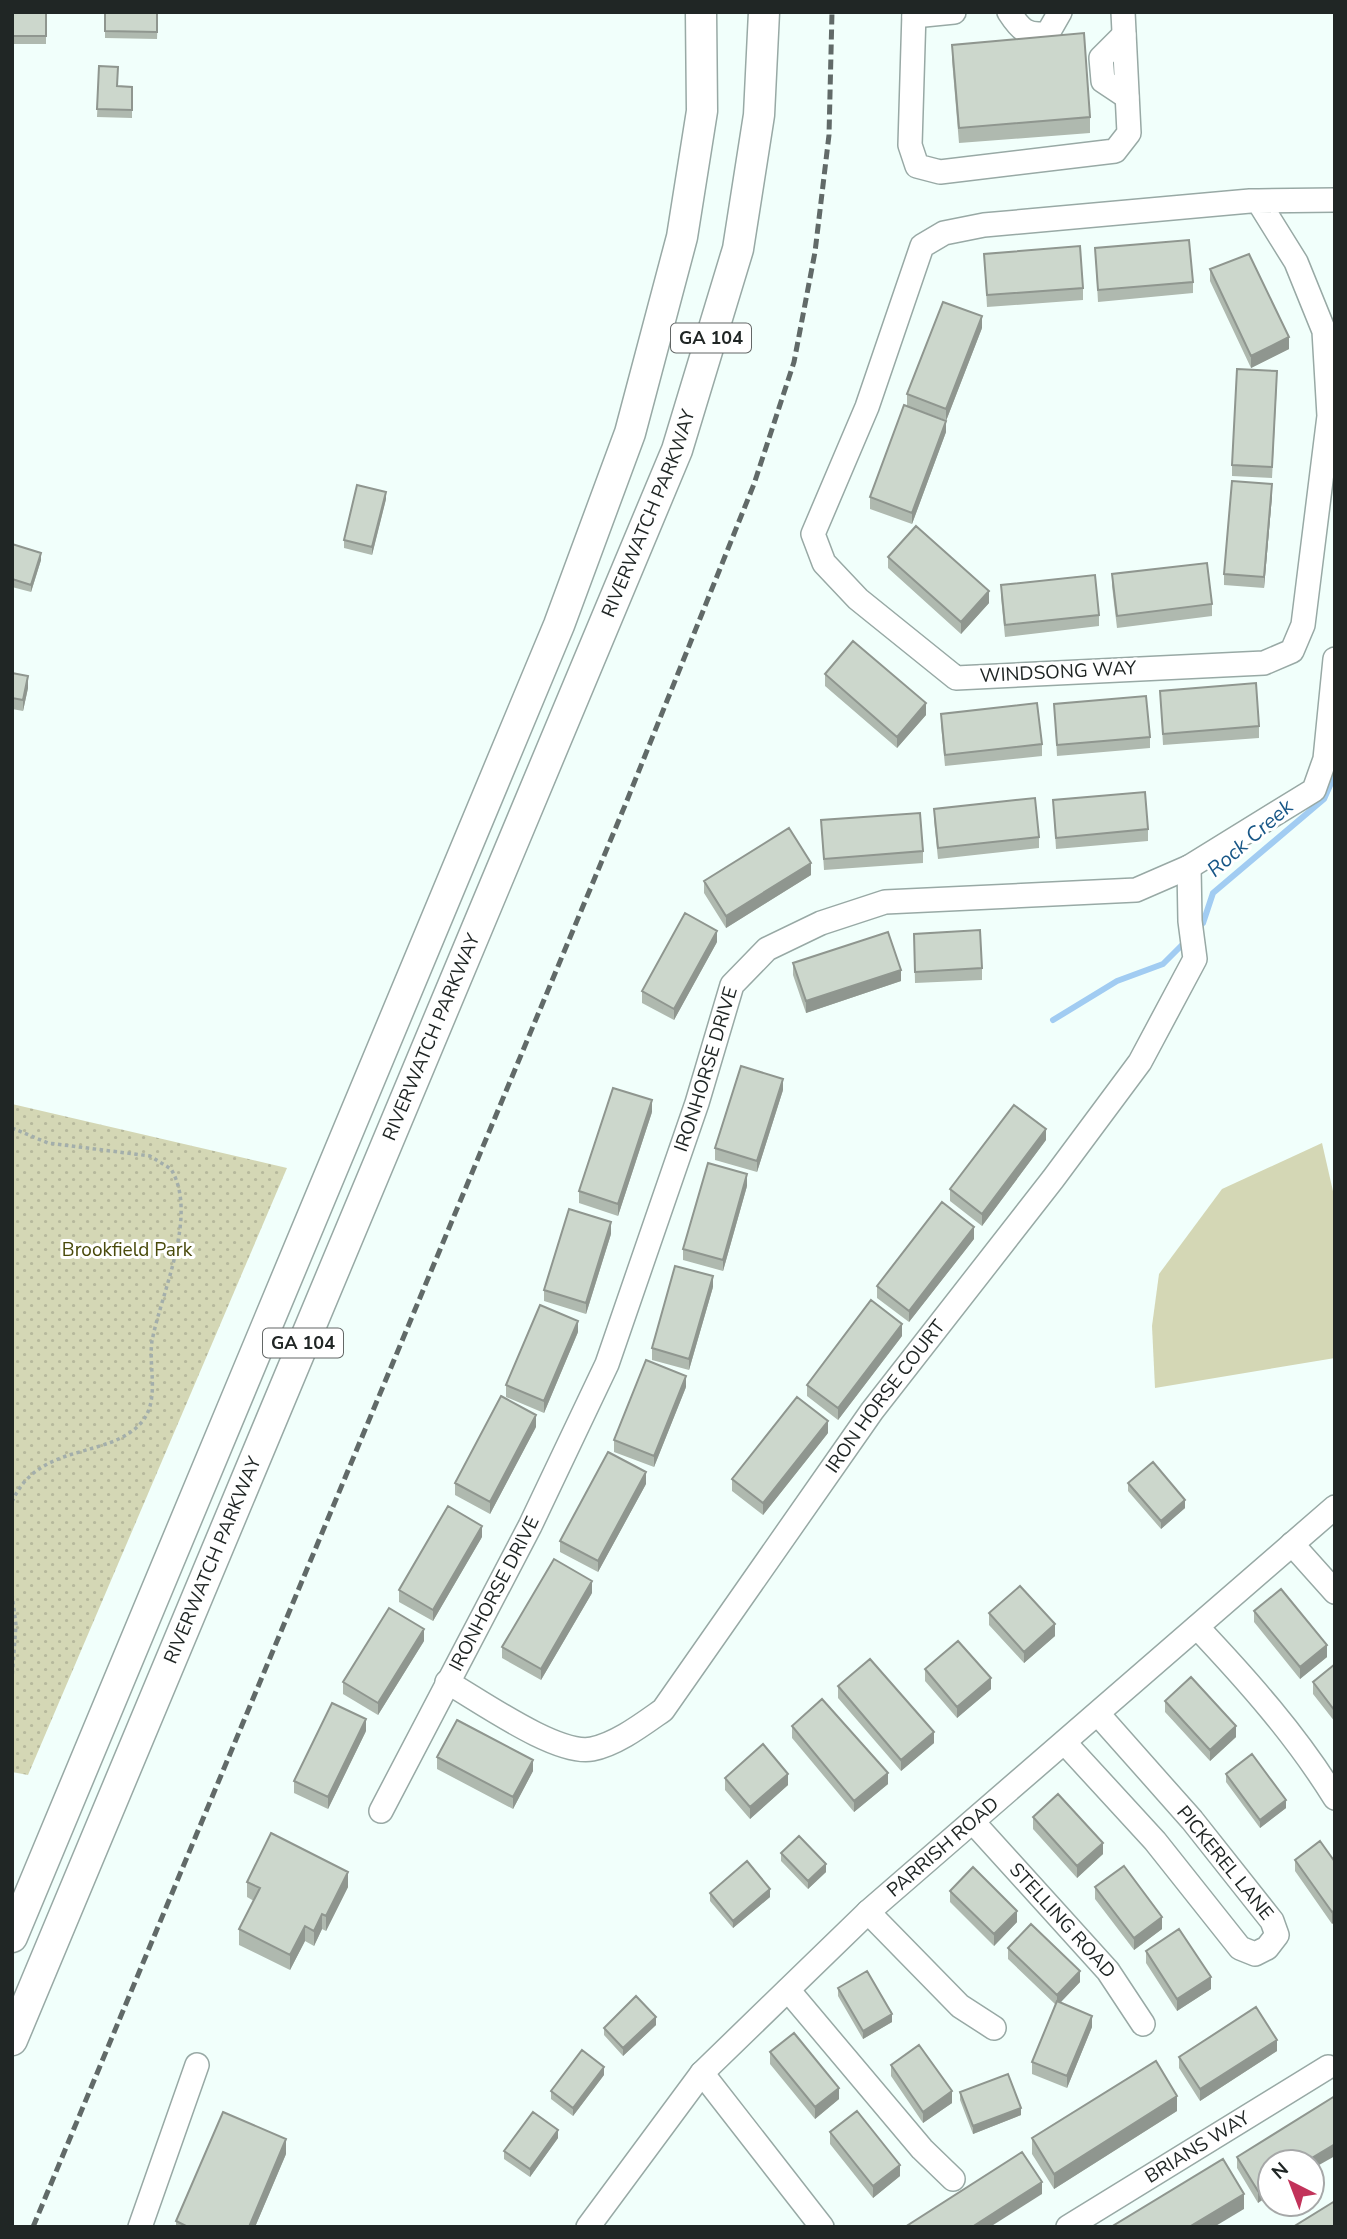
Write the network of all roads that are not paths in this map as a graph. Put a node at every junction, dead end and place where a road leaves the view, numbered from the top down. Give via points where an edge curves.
1 (701, 12) edge
2 (764, 12) edge
3 (954, 12) edge
4 (1009, 12) edge
5 (1060, 12) edge
6 (914, 14) edge
7 (1123, 23) edge
8 (1335, 200) edge
9 (1258, 201) junction
10 (1335, 659) edge
11 (1189, 867) junction
12 (1335, 1507) edge
13 (1292, 1544) junction
14 (1335, 1592) edge
15 (1197, 1627) junction
16 (447, 1682) junction
17 (1098, 1714) junction
18 (1065, 1743) junction
19 (1335, 1798) edge
20 (381, 1811) dead end
21 (973, 1822) junction
22 (868, 1912) junction
23 (12, 1937) edge
24 (788, 1990) junction
25 (1143, 2024) dead end
26 (994, 2028) dead end
27 (12, 2040) edge
28 (197, 2065) dead end
29 (1328, 2067) dead end
30 (702, 2073) junction
31 (953, 2179) dead end
32 (140, 2227) edge
33 (588, 2227) edge
34 (822, 2227) edge
35 (1068, 2227) edge

1 - 23 main road, RIVERWATCH PARKWAY / GA 104 via 702,111 682,237 630,433 559,625
2 - 27 main road, RIVERWATCH PARKWAY / GA 104 via 759,115 738,249 677,450
3 - 6 street
4 - 5 street via 1019,28 1034,36 1048,33
6 - 7 street via 910,145 917,166 940,172 1115,151 1129,133
8 - 9 street, WINDSONG WAY
9 - 9 street, WINDSONG WAY via 985,225 944,233 922,246 867,407 813,534 824,563 858,599 956,678 1264,663 1292,650 1304,625 1329,416 1324,331 1296,262
10 - 11 street, IRONHORSE DRIVE via 1325,759 1314,790
11 - 16 street, IRONHORSE DRIVE via 1136,890 885,902 821,923 767,949 732,985 697,1103 607,1364 530,1526
11 - 16 street, IRON HORSE COURT via 1195,959 1140,1062 872,1411 663,1710 634,1730 591,1749 551,1742
12 - 13 street, PARRISH ROAD
13 - 14 street
13 - 15 street, PARRISH ROAD
15 - 17 street, PARRISH ROAD
15 - 19 street via 1307,1753
16 - 20 street, IRONHORSE DRIVE
17 - 18 street, PARRISH ROAD
17 - 18 street, PICKEREL LANE via 1192,1820 1272,1921 1277,1935 1267,1948 1255,1954 1240,1948 1155,1841
18 - 21 street, PARRISH ROAD
21 - 22 street, PARRISH ROAD
21 - 25 street, STELLING ROAD via 1108,1971
22 - 24 street, PARRISH ROAD
22 - 26 street via 960,2006
24 - 30 street, PARRISH ROAD
24 - 31 street via 922,2149
28 - 32 street
29 - 35 street, BRIANS WAY
30 - 33 street, PARRISH ROAD
30 - 34 street

